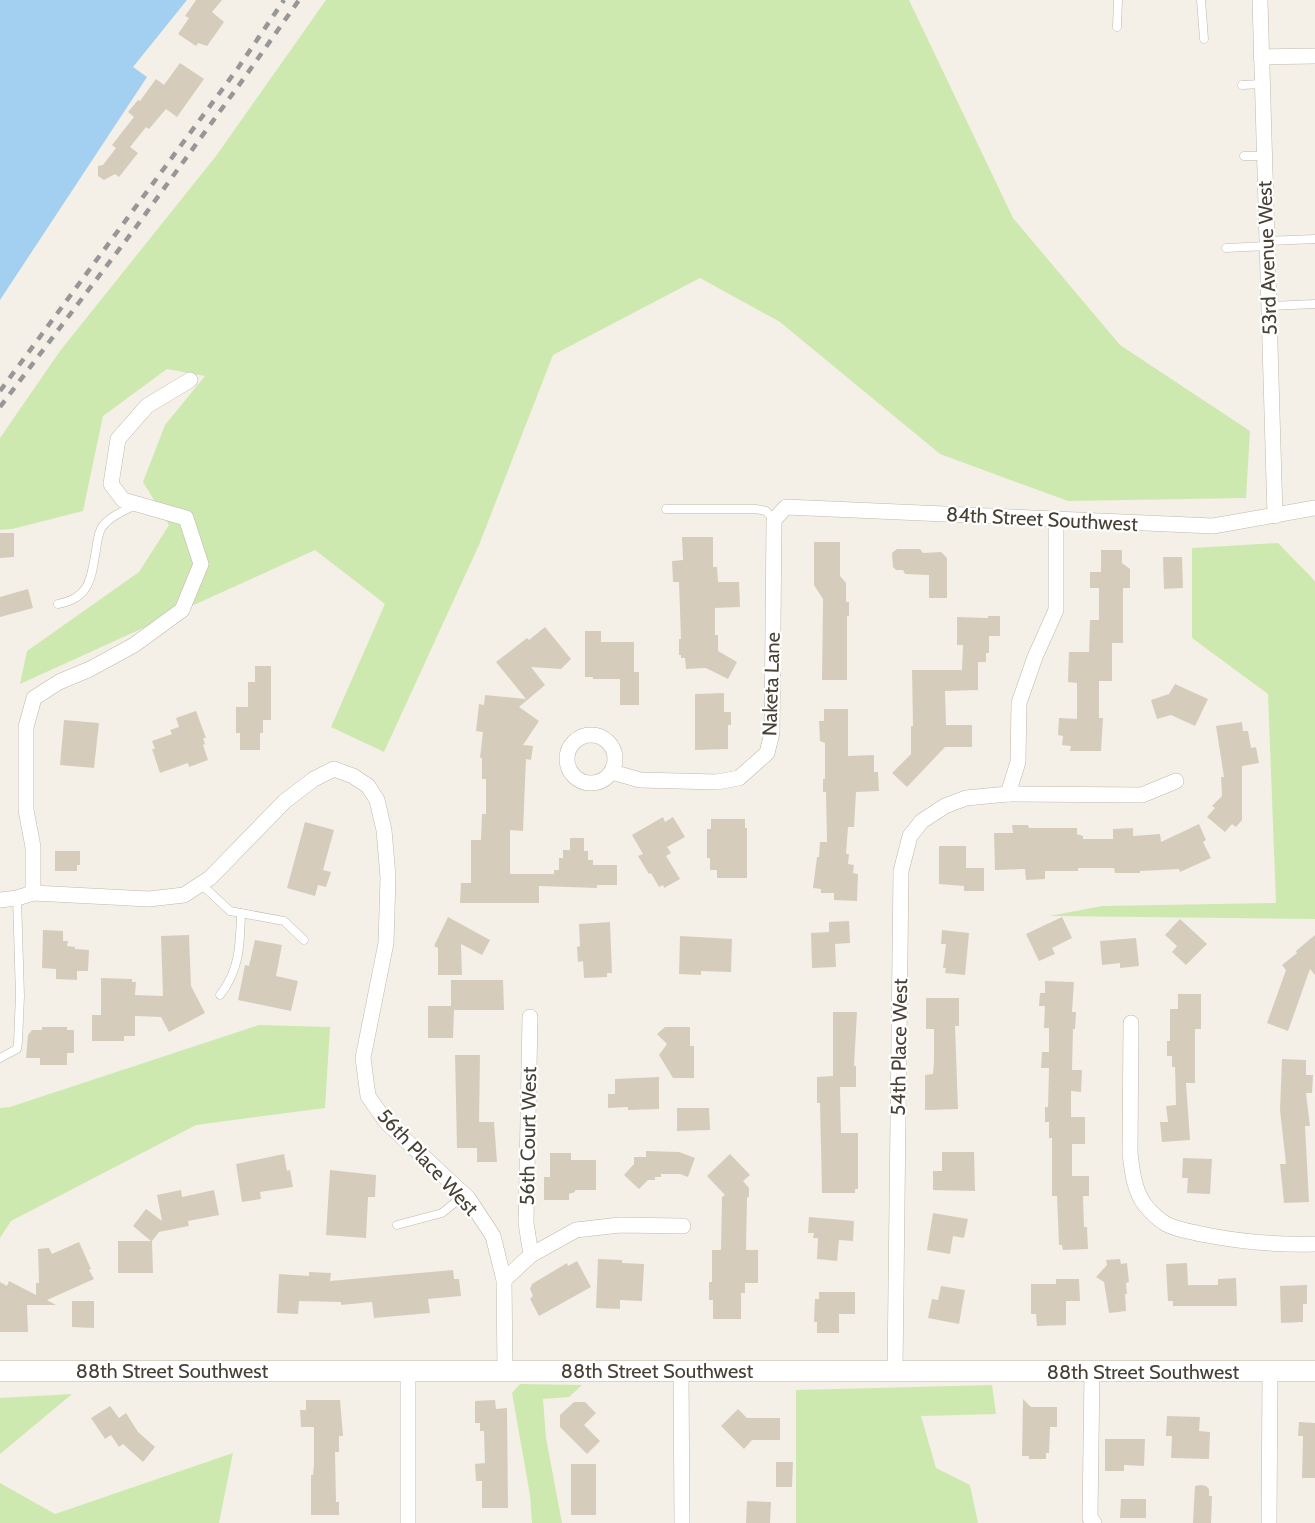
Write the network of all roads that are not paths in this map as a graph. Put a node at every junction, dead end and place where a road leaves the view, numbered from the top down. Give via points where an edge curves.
1 (1118, 0) edge
2 (1201, 0) edge
3 (1260, 0) edge
4 (1117, 27) dead end
5 (1204, 39) dead end
6 (1315, 56) edge
7 (1261, 57) junction
8 (1262, 84) junction
9 (1242, 85) dead end
10 (1244, 156) dead end
11 (1264, 156) junction
12 (1315, 239) edge
13 (1267, 244) junction
14 (1226, 248) dead end
15 (1315, 304) edge
16 (1269, 306) junction
17 (190, 380) dead end
18 (138, 504) junction
19 (1315, 508) edge
20 (666, 509) dead end
21 (1275, 516) junction
22 (1056, 519) junction
23 (774, 520) junction
24 (58, 604) dead end
25 (612, 772) dead end
26 (1176, 781) dead end
27 (1008, 794) junction
28 (201, 884) junction
29 (33, 893) junction
30 (17, 898) junction
31 (0, 900) edge
32 (241, 913) junction
33 (304, 940) dead end
34 (220, 995) dead end
35 (530, 1017) dead end
36 (1131, 1023) dead end
37 (0, 1059) edge
38 (465, 1195) junction
39 (397, 1225) dead end
40 (683, 1226) dead end
41 (1315, 1244) edge
42 (531, 1255) junction
43 (504, 1280) junction
44 (505, 1370) junction
45 (0, 1371) edge
46 (681, 1371) junction
47 (894, 1371) junction
48 (1092, 1371) junction
49 (1315, 1371) edge
50 (408, 1372) junction
51 (1270, 1372) junction
52 (408, 1523) edge
53 (682, 1523) edge
54 (1094, 1523) edge
55 (1269, 1523) edge

1 - 4 lane
2 - 5 lane
3 - 7 street, 53rd Avenue West
6 - 7 street
7 - 8 street, 53rd Avenue West
8 - 9 lane
8 - 11 street, 53rd Avenue West
10 - 11 lane
11 - 13 street, 53rd Avenue West
12 - 13 lane
13 - 14 lane
13 - 16 street, 53rd Avenue West
15 - 16 lane
16 - 21 street, 53rd Avenue West
17 - 18 street via 147,406 118,439 111,484 123,500
18 - 24 lane via 113,517 101,529 92,576 82,594 74,601
18 - 29 street via 186,518 201,564 182,610 134,645 34,698 26,728 26,810 33,847
19 - 21 street, 84th Street Southwest
20 - 23 lane via 756,509 766,511
21 - 22 street, 84th Street Southwest via 1213,526
22 - 23 street, 84th Street Southwest via 786,507
22 - 27 street via 1056,610 1018,703 1018,762
23 - 25 street, Naketa Lane via 772,733 767,753 739,778 717,782 640,780
26 - 27 street, 54th Place West via 1143,795
27 - 47 street, 54th Place West via 966,798 922,821 910,836 901,871
28 - 29 street via 184,895 148,899
28 - 32 lane via 230,911
28 - 38 street, 56th Place West via 285,801 314,779 334,770 368,786 377,800 384,830 388,877 386,943 363,1058 368,1096 387,1123
29 - 30 street
30 - 31 street
30 - 37 lane via 18,1042 17,1049
32 - 33 lane via 284,921
32 - 34 lane via 236,967
35 - 42 street, 56th Court West via 526,1223
36 - 41 street via 1130,1153 1137,1190 1146,1206 1165,1223 1194,1232 1239,1241
38 - 39 lane via 442,1213
38 - 43 street, 56th Place West via 493,1236
40 - 42 street via 620,1224 576,1230
42 - 43 street
43 - 44 street, 56th Place West
44 - 46 street, 88th Street Southwest
44 - 50 street, 88th Street Southwest
45 - 50 street, 88th Street Southwest
46 - 47 street, 88th Street Southwest
46 - 53 street
47 - 48 street, 88th Street Southwest
48 - 51 street, 88th Street Southwest
48 - 54 street via 1090,1518
49 - 51 street, 88th Street Southwest
50 - 52 street
51 - 55 street

